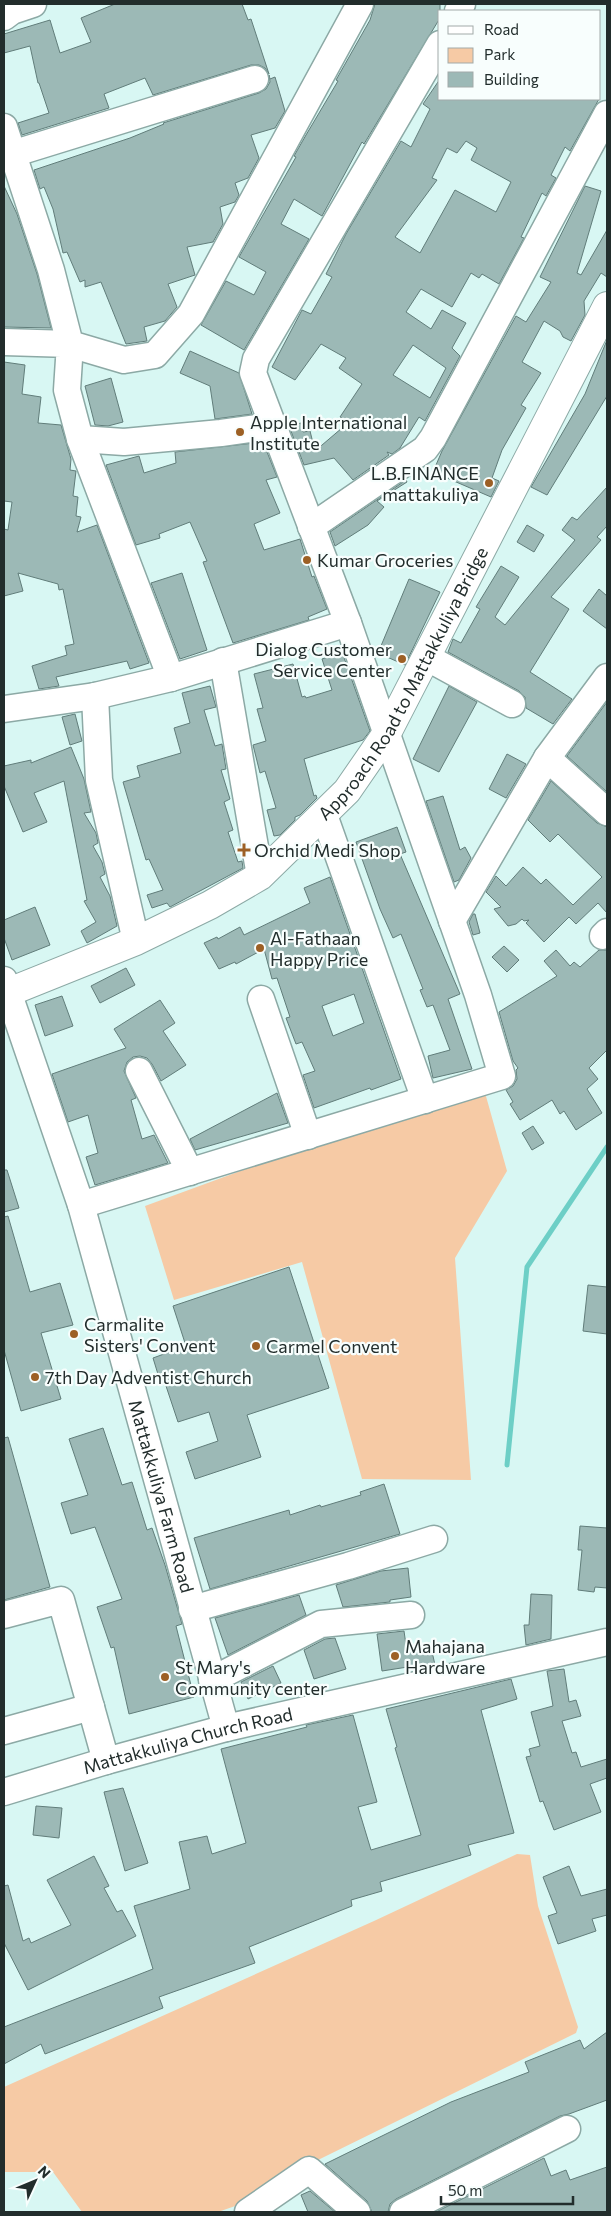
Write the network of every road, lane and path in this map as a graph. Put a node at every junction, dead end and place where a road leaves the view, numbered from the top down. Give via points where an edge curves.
1 (33, 4) edge
2 (360, 4) edge
3 (4, 17) edge
4 (438, 47) edge
5 (255, 79) dead end
6 (607, 114) edge
7 (4, 127) edge
8 (12, 154) junction
9 (607, 306) edge
10 (4, 342) edge
11 (70, 344) junction
12 (272, 426) junction
13 (80, 439) junction
14 (311, 527) junction
15 (348, 623) junction
16 (426, 657) junction
17 (223, 661) junction
18 (607, 677) edge
19 (171, 678) junction
20 (95, 696) junction
21 (512, 704) dead end
22 (4, 709) edge
23 (387, 733) junction
24 (547, 758) junction
25 (607, 812) edge
26 (324, 815) junction
27 (260, 876) junction
28 (452, 921) junction
29 (136, 941) junction
30 (5, 989) edge
31 (261, 999) dead end
32 (139, 1071) dead end
33 (425, 1100) junction
34 (308, 1136) junction
35 (190, 1172) junction
36 (82, 1206) junction
37 (434, 1538) dead end
38 (192, 1609) junction
39 (4, 1615) edge
40 (411, 1615) dead end
41 (607, 1642) edge
42 (212, 1680) junction
43 (91, 1707) junction
44 (226, 1728) junction
45 (4, 1731) edge
46 (106, 1761) junction
47 (4, 1792) edge
48 (567, 2129) dead end
49 (248, 2212) edge
50 (357, 2212) edge
51 (403, 2212) edge

1 - 3 street
2 - 11 street via 191,314 174,334 155,355 124,360
4 - 12 street via 256,359 253,373
5 - 8 street
6 - 14 street via 433,438 425,449
7 - 8 street
8 - 11 street via 51,270
9 - 16 main road, Approach Road to Mattakkuliya Bridge
10 - 11 street
11 - 13 street via 67,390
12 - 13 street via 124,442
12 - 14 street
13 - 19 street
14 - 15 street
15 - 17 street
15 - 23 street
16 - 21 street
16 - 23 main road, Approach Road to Mattakkuliya Bridge
17 - 19 street
17 - 27 street
18 - 24 street
19 - 20 street
20 - 22 street
20 - 29 street via 99,780
23 - 26 main road, Approach Road to Mattakkuliya Bridge via 347,791
23 - 28 street
24 - 25 street
24 - 28 street
26 - 27 main road, Approach Road to Mattakkuliya Bridge
26 - 33 street
27 - 29 main road, Approach Road to Mattakkuliya Bridge
28 - 33 street via 502,1076
29 - 30 main road, Approach Road to Mattakkuliya Bridge
30 - 36 street, Mattakkuliya Farm Road
31 - 34 street
32 - 35 street
33 - 34 street
34 - 35 street
35 - 36 street
36 - 38 street, Mattakkuliya Farm Road
37 - 38 street via 348,1566
38 - 42 street, Mattakkuliya Farm Road
39 - 43 street via 61,1600
40 - 42 street via 321,1624
41 - 44 street, Mattakkuliya Church Road
42 - 44 street, Mattakkuliya Farm Road
43 - 45 street
43 - 46 street
44 - 46 street, Mattakkuliya Church Road
46 - 47 street, Mattakkuliya Church Road
48 - 51 street
49 - 50 street via 309,2170

